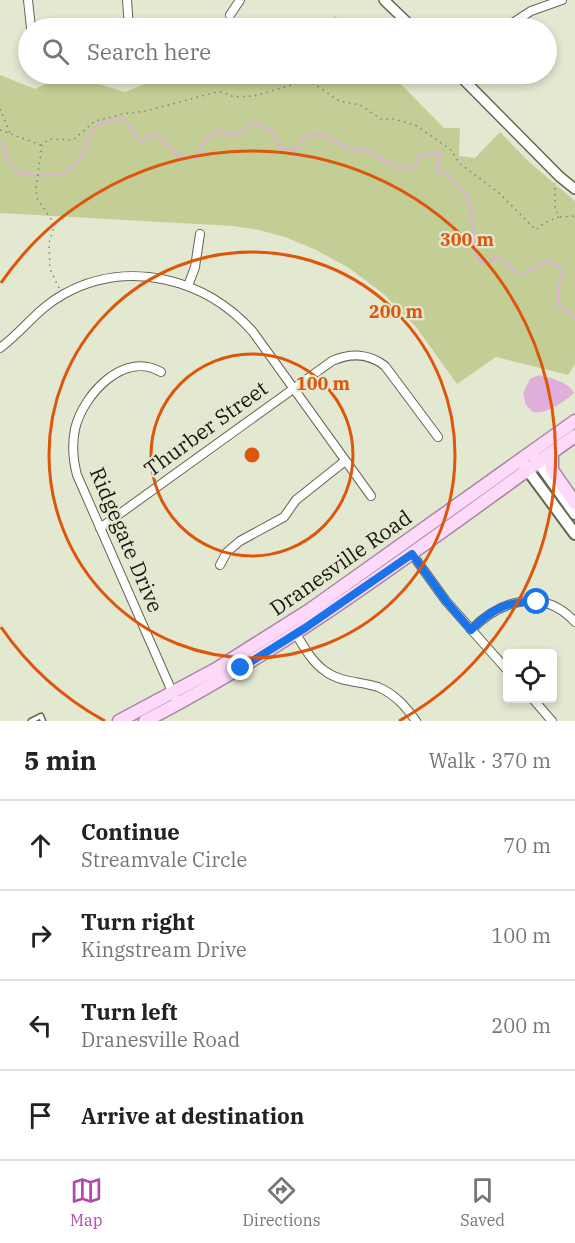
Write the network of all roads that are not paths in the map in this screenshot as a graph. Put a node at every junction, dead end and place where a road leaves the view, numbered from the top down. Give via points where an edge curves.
1 (27, 0) edge
2 (128, 0) edge
3 (240, 0) edge
4 (384, 0) edge
5 (562, 0) edge
6 (231, 15) dead end
7 (30, 18) edge
8 (129, 18) edge
9 (403, 18) edge
10 (520, 18) edge
11 (468, 84) edge
12 (575, 189) edge
13 (200, 234) dead end
14 (188, 286) junction
15 (0, 348) edge
16 (161, 372) dead end
17 (294, 389) junction
18 (575, 421) edge
19 (575, 436) edge
20 (438, 437) dead end
21 (552, 453) junction
22 (345, 461) junction
23 (530, 461) junction
24 (371, 496) dead end
25 (575, 503) edge
26 (575, 514) edge
27 (100, 528) junction
28 (575, 534) edge
29 (412, 554) junction
30 (220, 565) dead end
31 (575, 622) edge
32 (471, 630) junction
33 (296, 634) junction
34 (503, 666) edge
35 (175, 699) junction
36 (536, 703) edge
37 (31, 721) edge
38 (43, 721) edge
39 (119, 721) edge
40 (145, 721) edge
41 (416, 721) edge
42 (552, 721) edge

1 - 7 street
2 - 8 street
3 - 6 street
4 - 9 street
5 - 10 street
11 - 12 street
13 - 14 street
14 - 15 street via 148,277 85,285 43,308
14 - 17 street via 219,301 244,322
16 - 27 street, Ridgegate Drive via 140,365 122,371 101,385 80,415 74,439 74,464
17 - 20 street, Thurber Street via 340,358 373,358 391,372
17 - 22 street
17 - 27 street, Thurber Street
18 - 23 main road, Dranesville Road
19 - 21 main road, Dranesville Road
21 - 23 main road, Dranesville Road
21 - 25 main road via 552,470
22 - 24 street
22 - 30 street via 296,500 284,516 240,541
23 - 26 main road
23 - 28 main road
23 - 29 main road, Dranesville Road
23 - 35 main road, Dranesville Road
27 - 35 street, Ridgegate Drive
29 - 32 street
29 - 33 main road, Dranesville Road
31 - 32 street via 552,606 525,601 496,609
32 - 34 street
33 - 35 main road, Dranesville Road
33 - 41 street via 325,671 385,691 402,703
35 - 39 main road, Dranesville Road
35 - 40 main road, Dranesville Road
36 - 42 street
37 - 38 lane via 41,716

